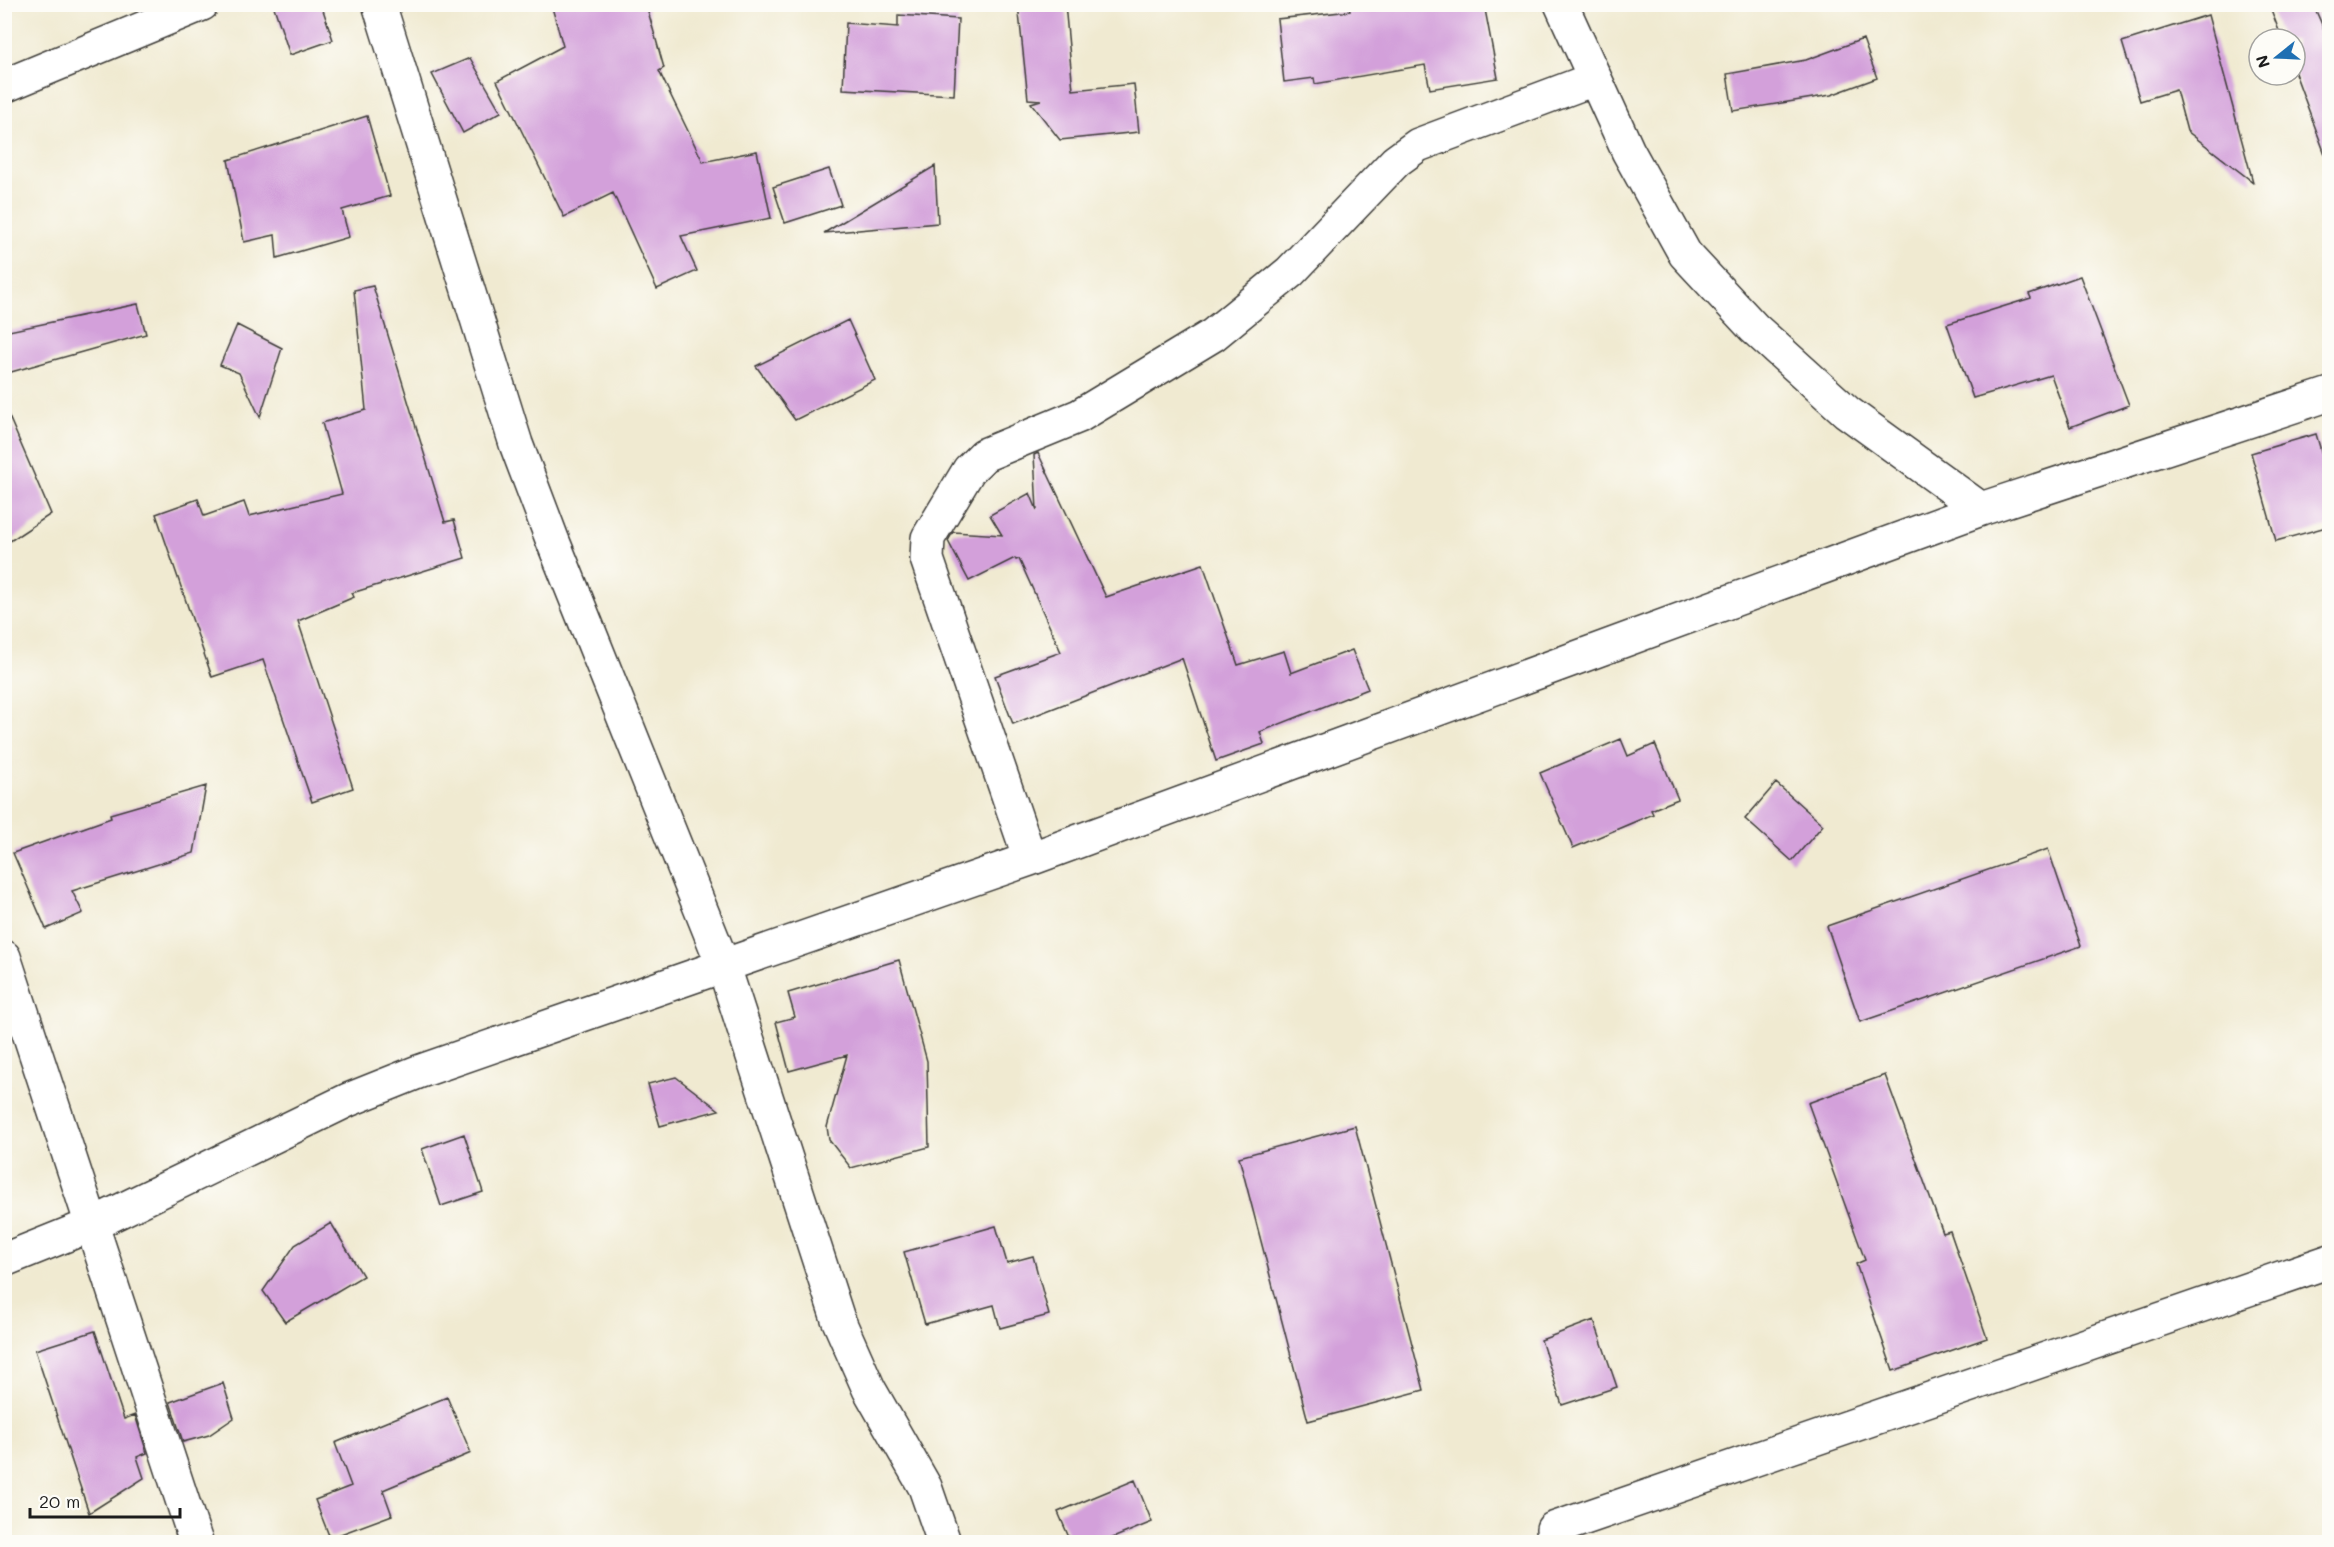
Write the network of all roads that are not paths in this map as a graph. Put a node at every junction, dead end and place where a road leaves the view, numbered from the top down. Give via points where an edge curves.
1 (201, 4) edge
2 (379, 4) edge
3 (1561, 4) edge
4 (1594, 80) junction
5 (4, 86) edge
6 (2330, 394) edge
7 (1981, 509) junction
8 (1030, 859) junction
9 (4, 957) edge
10 (724, 967) junction
11 (91, 1225) junction
12 (4, 1260) edge
13 (2330, 1261) edge
14 (1553, 1529) dead end
15 (196, 1542) edge
16 (944, 1542) edge

1 - 5 street
2 - 10 street via 516,444
3 - 4 street
4 - 7 street via 1685,254 1754,328 1847,412
4 - 8 street via 1418,145 1396,161 1290,272 1213,335 1079,416 984,455 969,470 928,538 927,559
6 - 7 street
7 - 8 street
8 - 10 street
9 - 11 street
10 - 11 street via 378,1088
10 - 16 street via 838,1319 869,1389 925,1487
11 - 12 street
11 - 15 street
13 - 14 street

